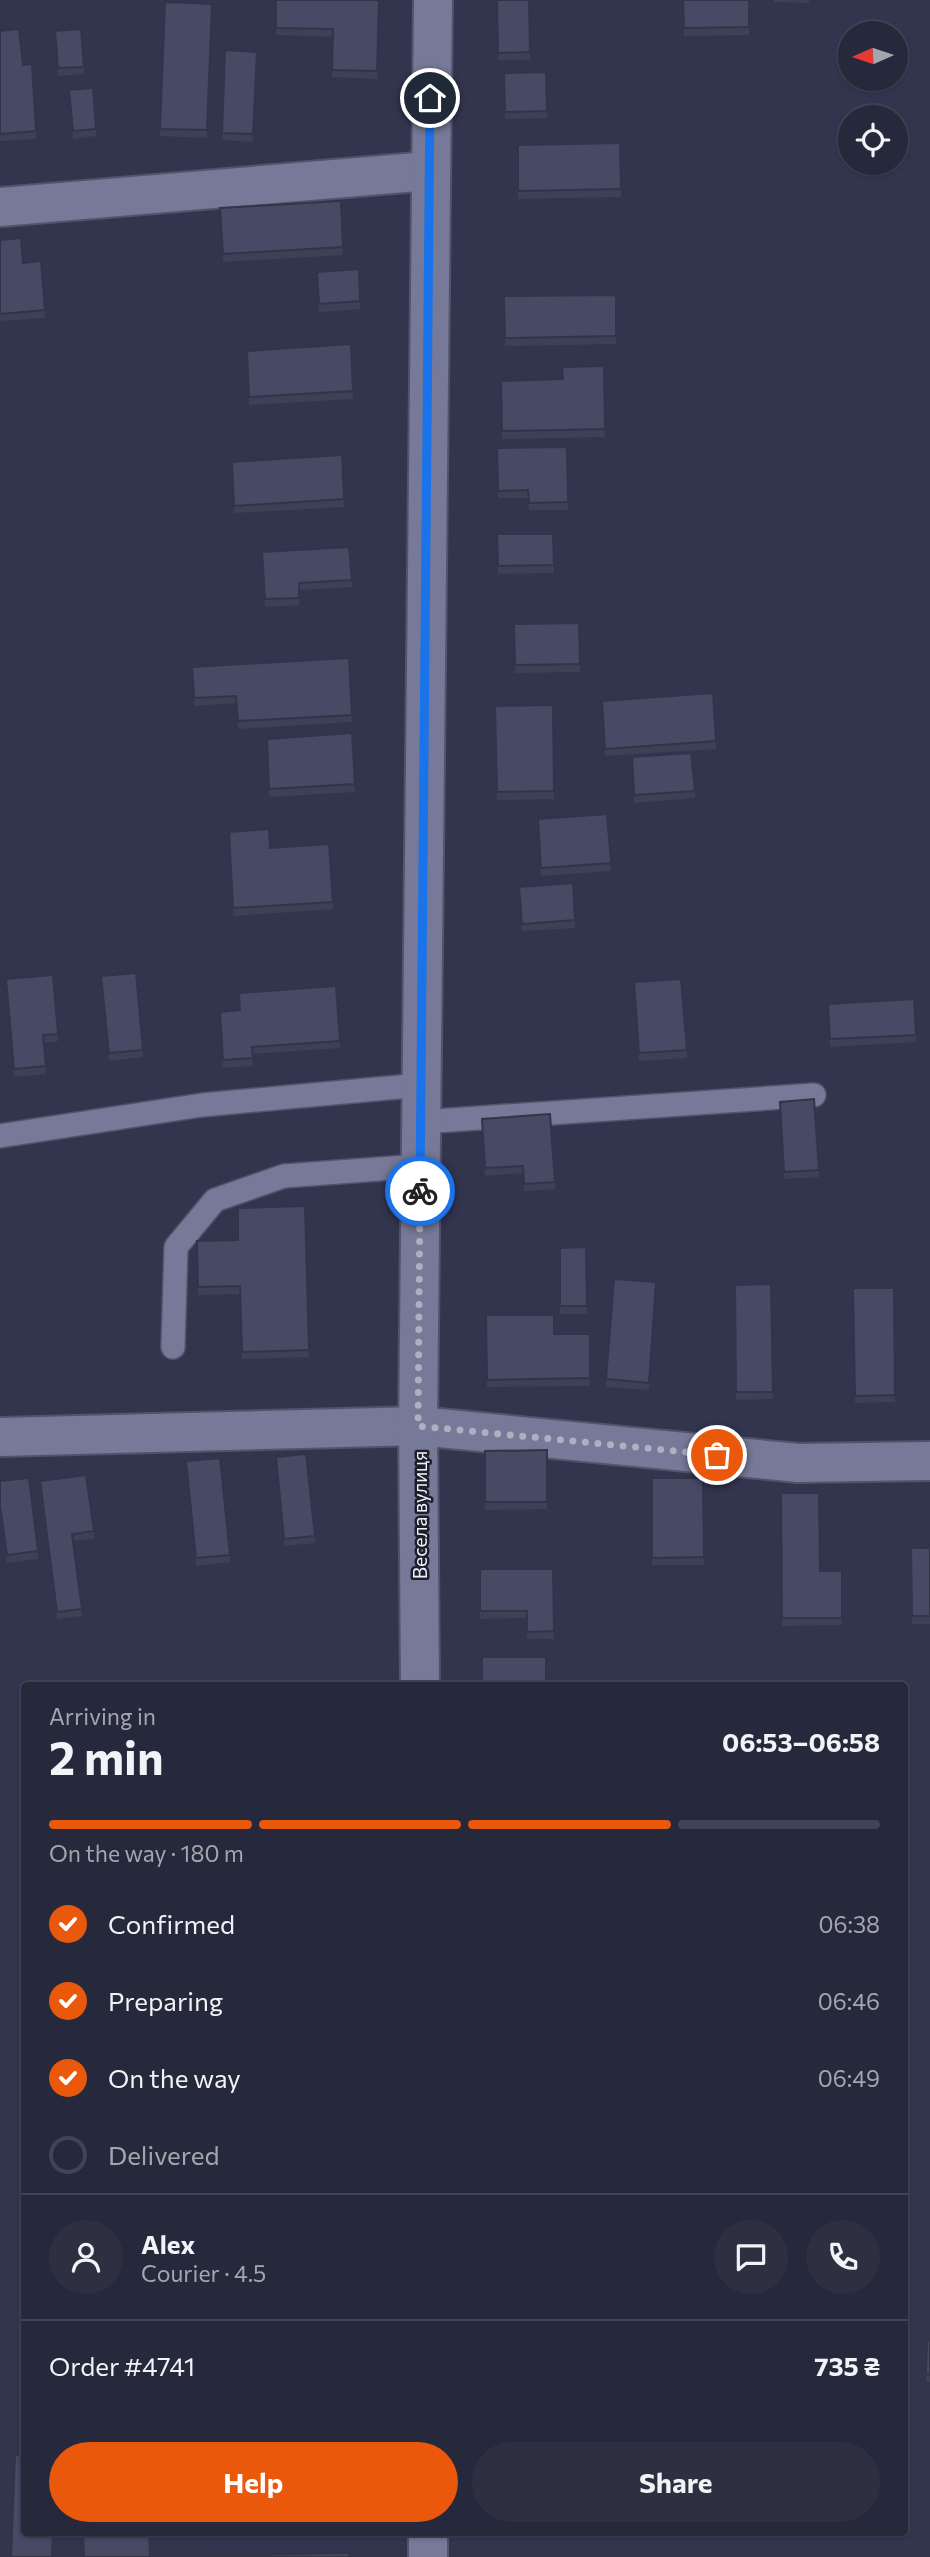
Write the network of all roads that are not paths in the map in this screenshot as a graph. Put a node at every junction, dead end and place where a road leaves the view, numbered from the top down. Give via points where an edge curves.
1 (433, 0) edge
2 (429, 171) junction
3 (0, 207) edge
4 (421, 1085) junction
5 (814, 1095) dead end
6 (421, 1122) junction
7 (0, 1136) edge
8 (420, 1166) junction
9 (173, 1347) dead end
10 (418, 1426) junction
11 (0, 1437) edge
12 (930, 1461) edge
13 (420, 1682) edge
14 (428, 2536) edge
15 (428, 2557) edge

1 - 2 street, Весела вулиця
2 - 3 street
2 - 4 street, Весела вулиця
4 - 6 street, Весела вулиця
4 - 7 lane via 202,1105
5 - 6 lane
6 - 8 street, Весела вулиця
8 - 9 lane via 284,1176 215,1200 176,1247
8 - 10 street, Весела вулиця
10 - 11 street
10 - 12 street via 798,1463
10 - 13 street, Весела вулиця
14 - 15 street

